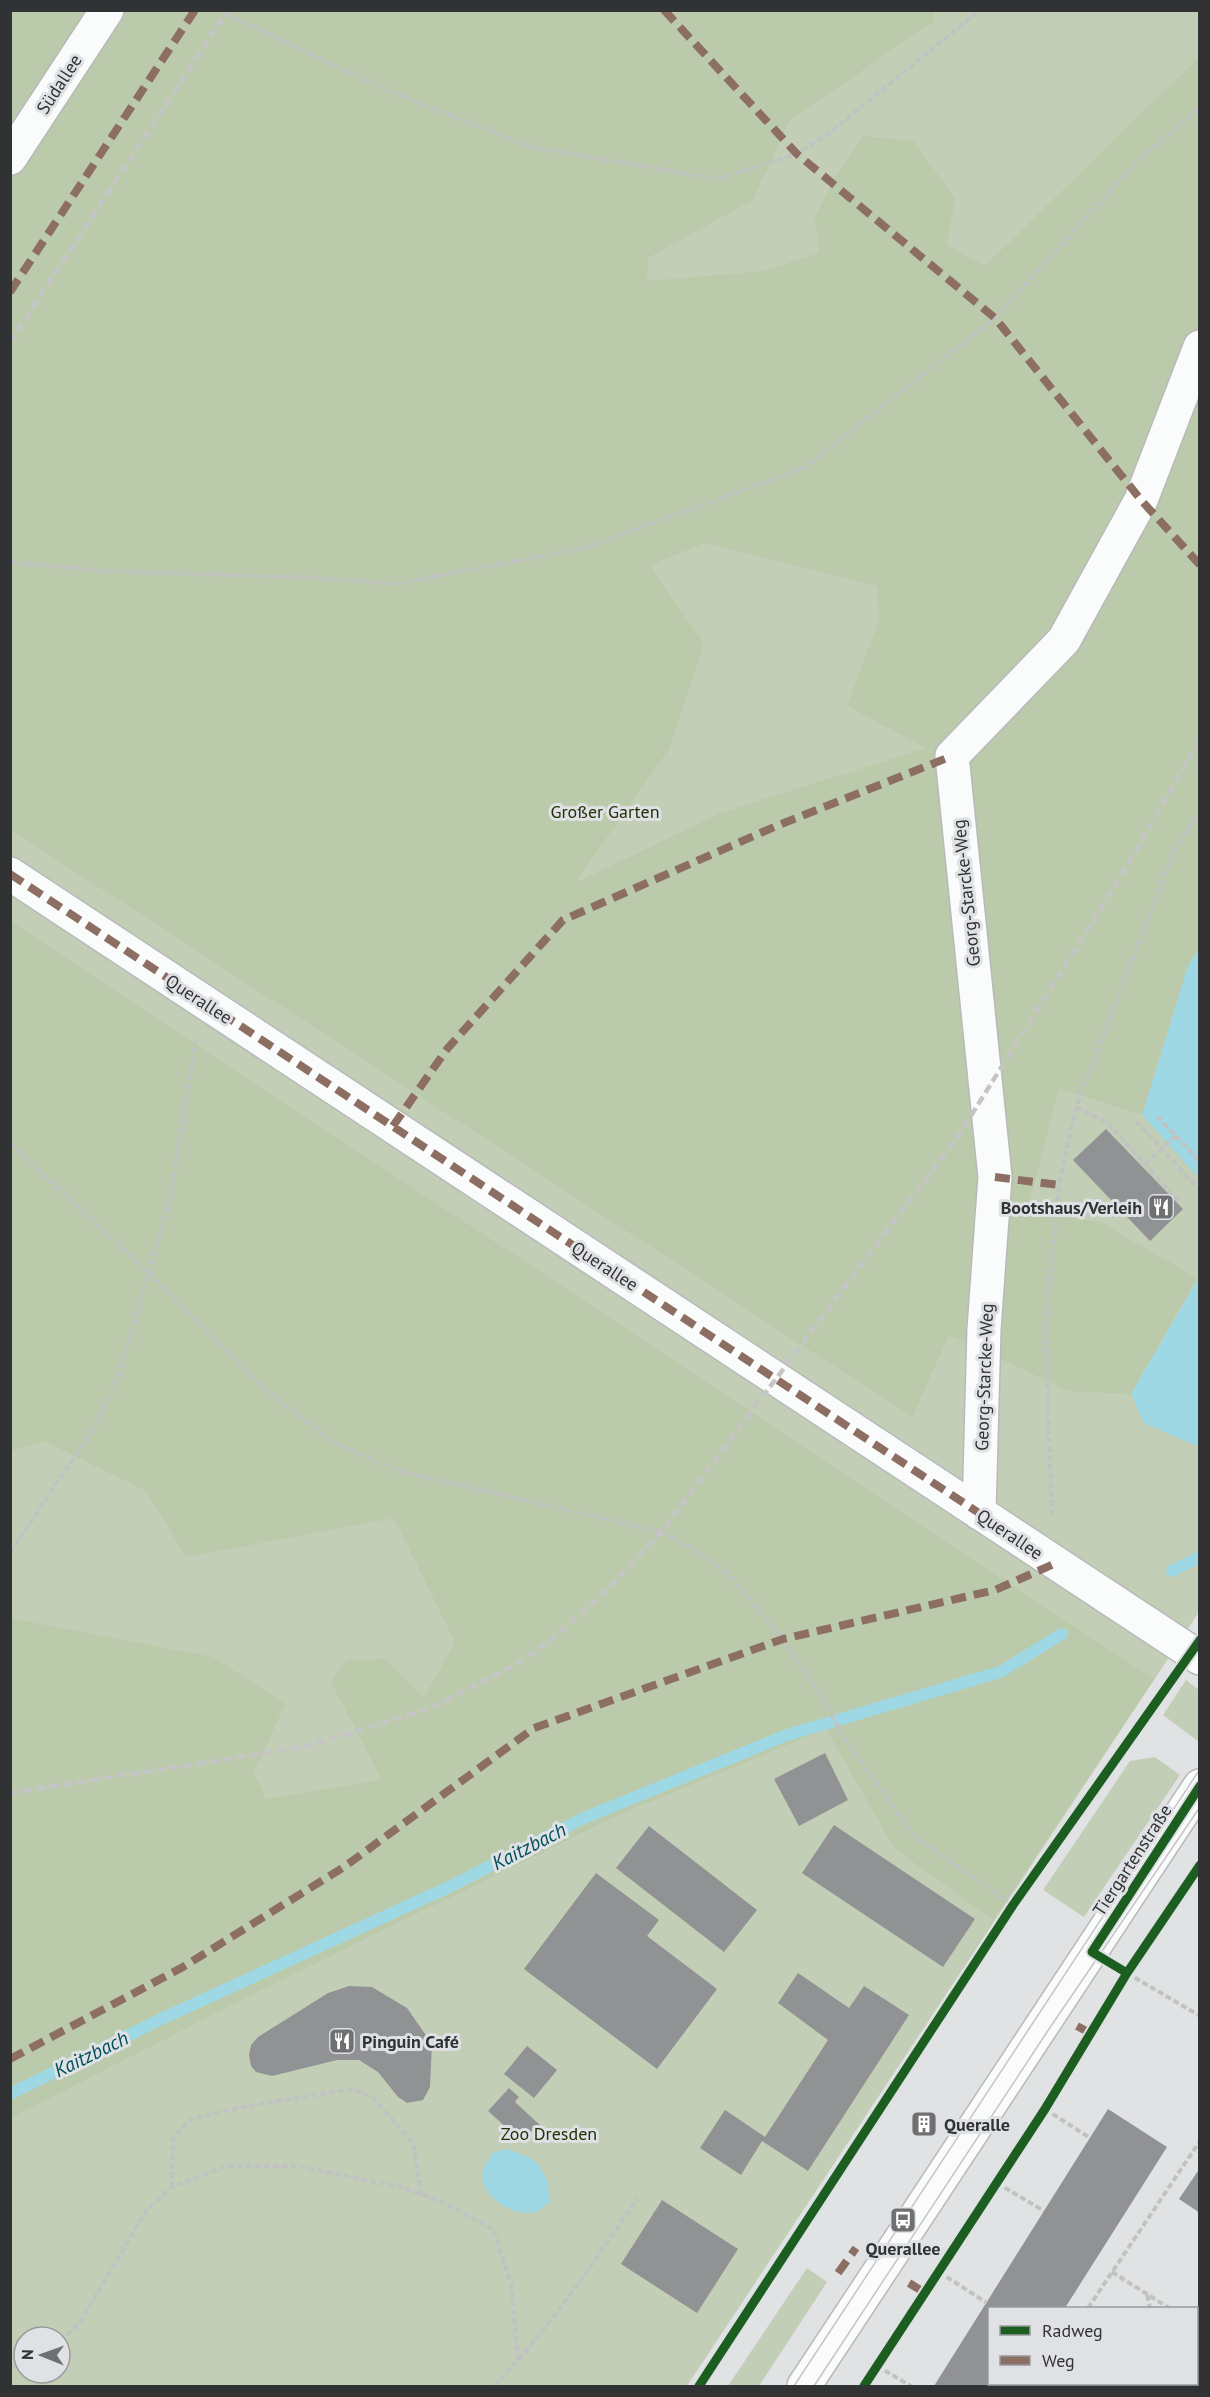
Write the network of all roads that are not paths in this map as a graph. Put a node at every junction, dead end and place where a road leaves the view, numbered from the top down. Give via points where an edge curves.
1 (107, 10) edge
2 (10, 158) edge
3 (1200, 347) edge
4 (10, 874) edge
5 (979, 1513) junction
6 (1200, 1658) edge
7 (1200, 1786) edge
8 (804, 2386) edge

1 - 2 street, Südallee
3 - 5 street, Georg-Starcke-Weg via 1141,500 1064,640 952,756 995,1177 984,1329
4 - 5 street, Querallee
5 - 6 street, Querallee
7 - 8 street, Tiergartenstraße

